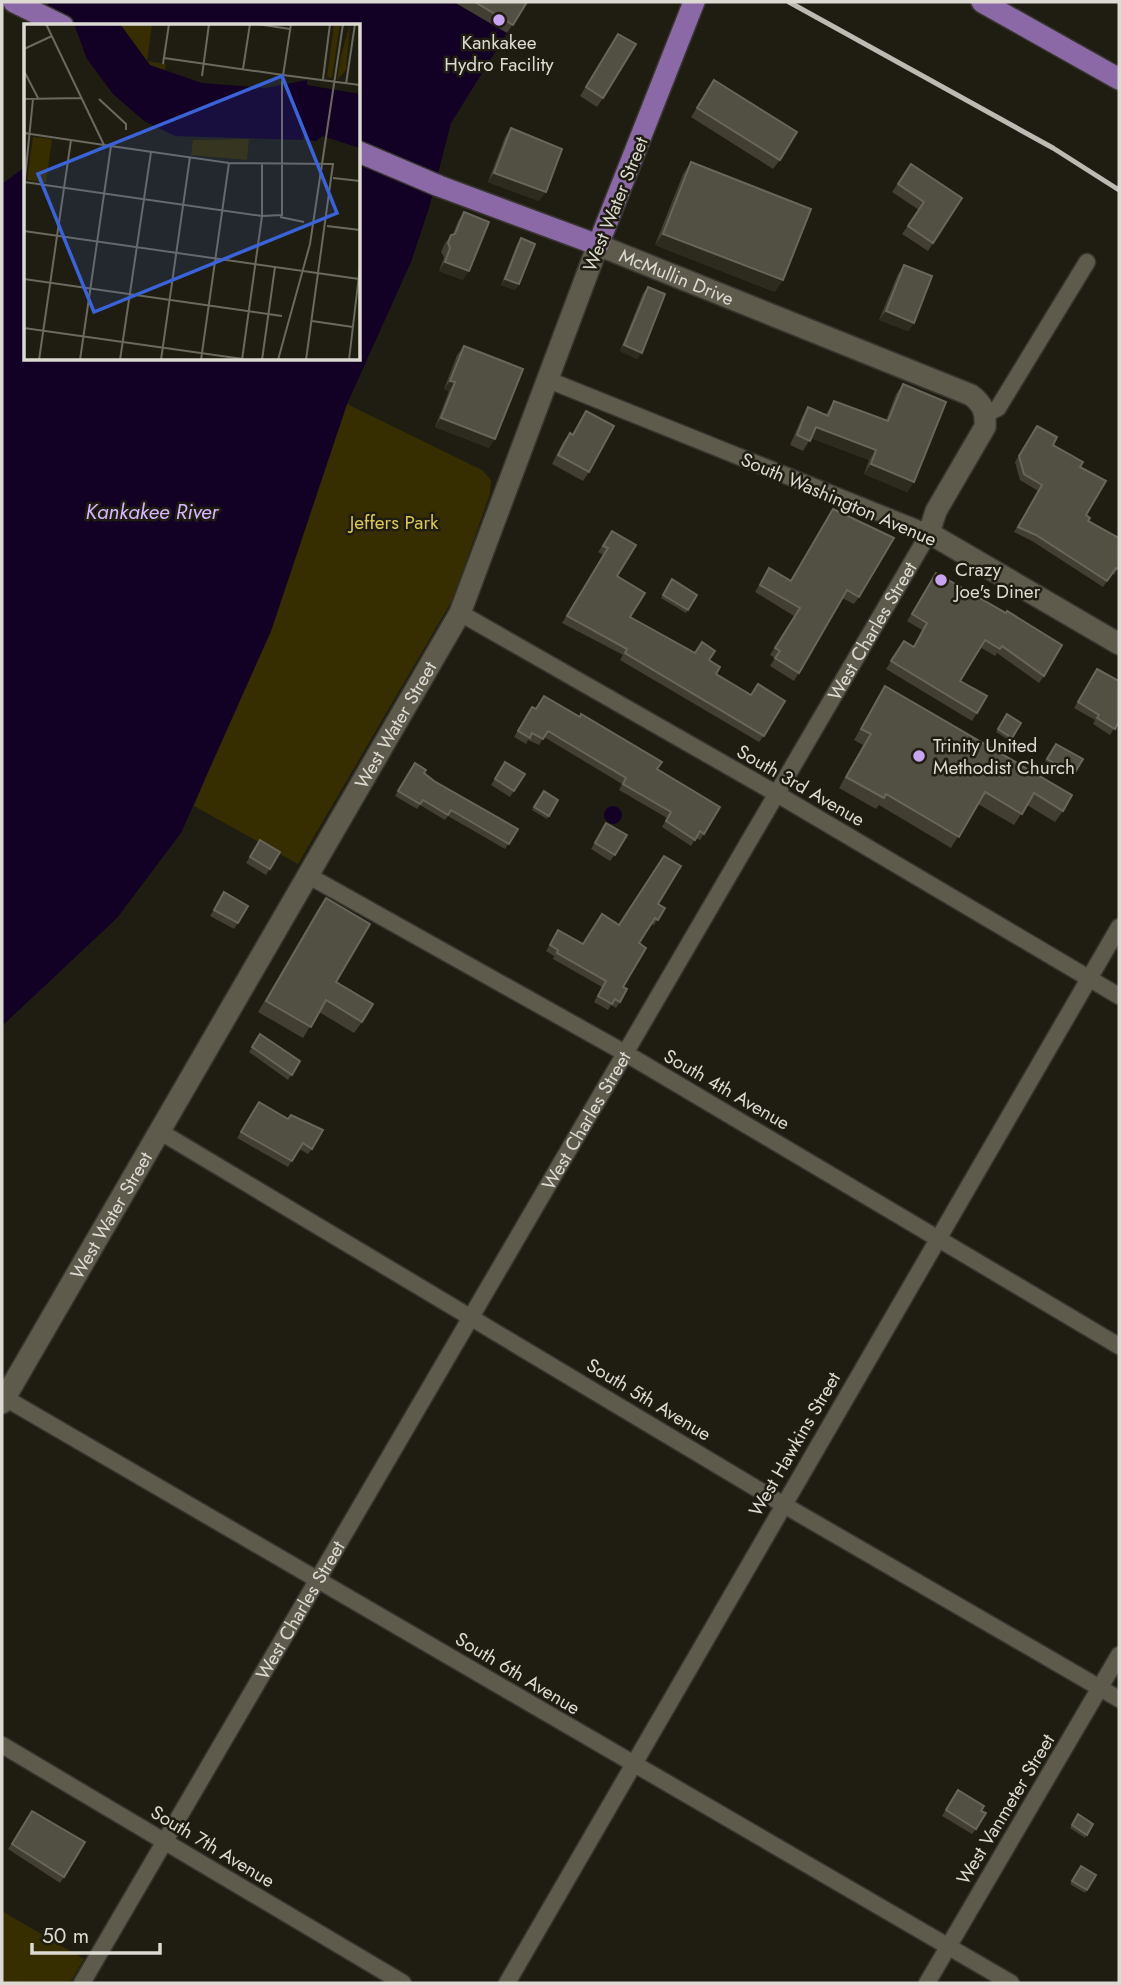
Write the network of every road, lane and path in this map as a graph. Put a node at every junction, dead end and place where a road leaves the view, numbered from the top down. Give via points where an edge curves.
1 (14, 2) edge
2 (694, 2) edge
3 (982, 2) edge
4 (54, 23) edge
5 (1119, 79) edge
6 (360, 152) edge
7 (598, 245) junction
8 (1087, 262) dead end
9 (546, 379) junction
10 (986, 414) junction
11 (929, 533) junction
12 (460, 613) junction
13 (1119, 644) edge
14 (776, 794) junction
15 (309, 876) junction
16 (1119, 927) edge
17 (1089, 979) junction
18 (1119, 996) edge
19 (625, 1053) junction
20 (159, 1131) junction
21 (938, 1238) junction
22 (472, 1316) junction
23 (1119, 1346) edge
24 (3, 1400) edge
25 (783, 1505) junction
26 (318, 1578) junction
27 (1119, 1655) edge
28 (1101, 1688) junction
29 (1119, 1699) edge
30 (2, 1745) edge
31 (632, 1765) junction
32 (164, 1842) junction
33 (947, 1947) junction
34 (82, 1983) edge
35 (403, 1983) edge
36 (507, 1983) edge
37 (927, 1983) edge
38 (1011, 1983) edge

1 - 4 main road
2 - 7 main road, West Water Street
3 - 5 main road
6 - 7 main road, McMullin Drive
7 - 9 main road, West Water Street
7 - 10 main road, McMullin Drive via 959,389 981,402
8 - 10 street, West Charles Street via 998,408
9 - 11 street, South Washington Avenue
9 - 12 main road, West Water Street
10 - 11 main road, West Charles Street via 978,443 936,511
11 - 13 main road, South Washington Avenue
11 - 14 street, West Charles Street
12 - 14 street, South 3rd Avenue
12 - 15 main road, West Water Street
14 - 17 street, South 3rd Avenue
14 - 19 street, West Charles Street
15 - 19 street, South 4th Avenue
15 - 20 main road, West Water Street
16 - 17 street, West Hawkins Street
17 - 18 street, South 3rd Avenue
17 - 21 street, West Hawkins Street
19 - 21 street, South 4th Avenue
19 - 22 street, West Charles Street
20 - 22 street, South 5th Avenue
20 - 24 main road, West Water Street
21 - 23 street, South 4th Avenue
21 - 25 street, West Hawkins Street
22 - 25 street, South 5th Avenue
22 - 26 street, West Charles Street
24 - 26 street, South 6th Avenue
25 - 28 street, South 5th Avenue
25 - 31 street, West Hawkins Street
26 - 31 street, South 6th Avenue
26 - 32 street, West Charles Street
27 - 28 street, West Vanmeter Street
28 - 29 street, South 5th Avenue
28 - 33 street, West Vanmeter Street
30 - 32 street, South 7th Avenue
31 - 33 street, South 6th Avenue
31 - 36 street, West Hawkins Street
32 - 34 street, West Charles Street
32 - 35 street, South 7th Avenue
33 - 37 street, West Vanmeter Street
33 - 38 street, South 6th Avenue

